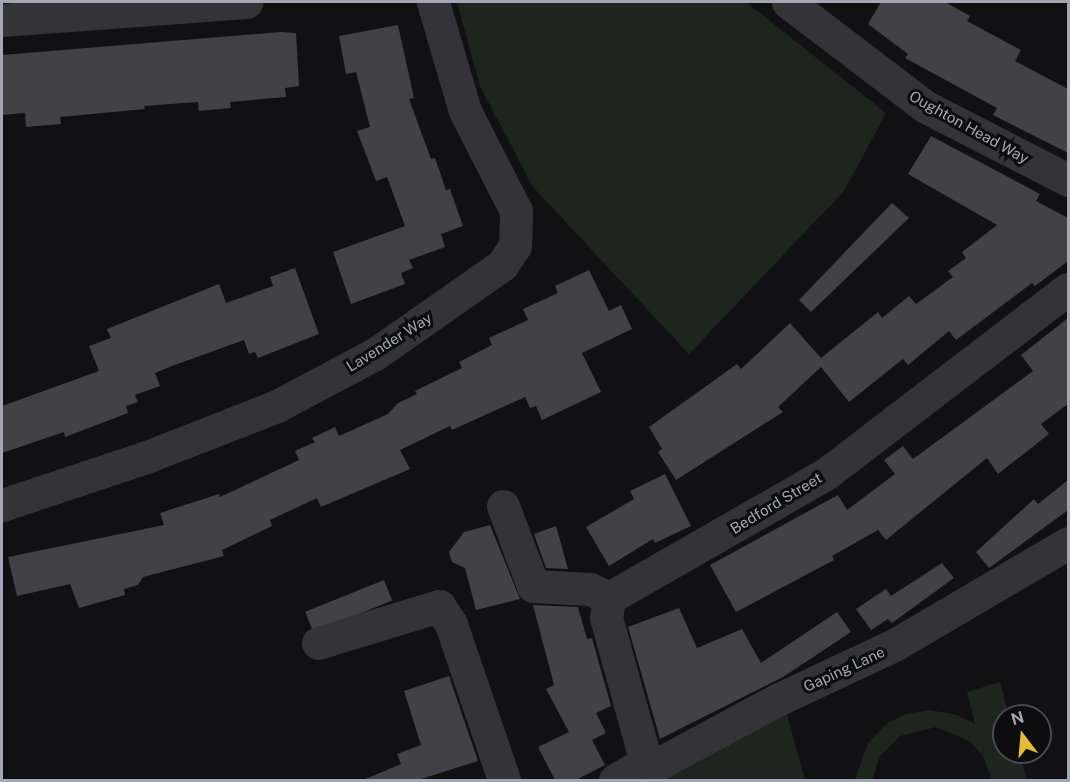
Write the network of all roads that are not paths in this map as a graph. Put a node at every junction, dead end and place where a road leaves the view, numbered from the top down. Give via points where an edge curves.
1 (246, 2) edge
2 (432, 2) edge
3 (788, 2) edge
4 (83, 8) edge
5 (2, 20) edge
6 (1068, 180) edge
7 (1068, 289) edge
8 (2, 505) edge
9 (502, 506) dead end
10 (1068, 543) edge
11 (609, 598) junction
12 (318, 643) dead end
13 (646, 762) junction
14 (504, 780) edge
15 (615, 780) edge

1 - 4 street
2 - 8 street, Lavender Way via 465,111 516,211 515,246 502,265 375,354 277,406 149,456
3 - 6 street, Oughton Head Way via 926,107
4 - 5 street
7 - 11 street, Bedford Street via 827,473
9 - 11 street via 533,586 590,589
10 - 13 street, Gaping Lane via 896,644 775,701 658,764
11 - 13 street via 606,618
12 - 14 street via 439,606 452,624
13 - 15 street, Gaping Lane

